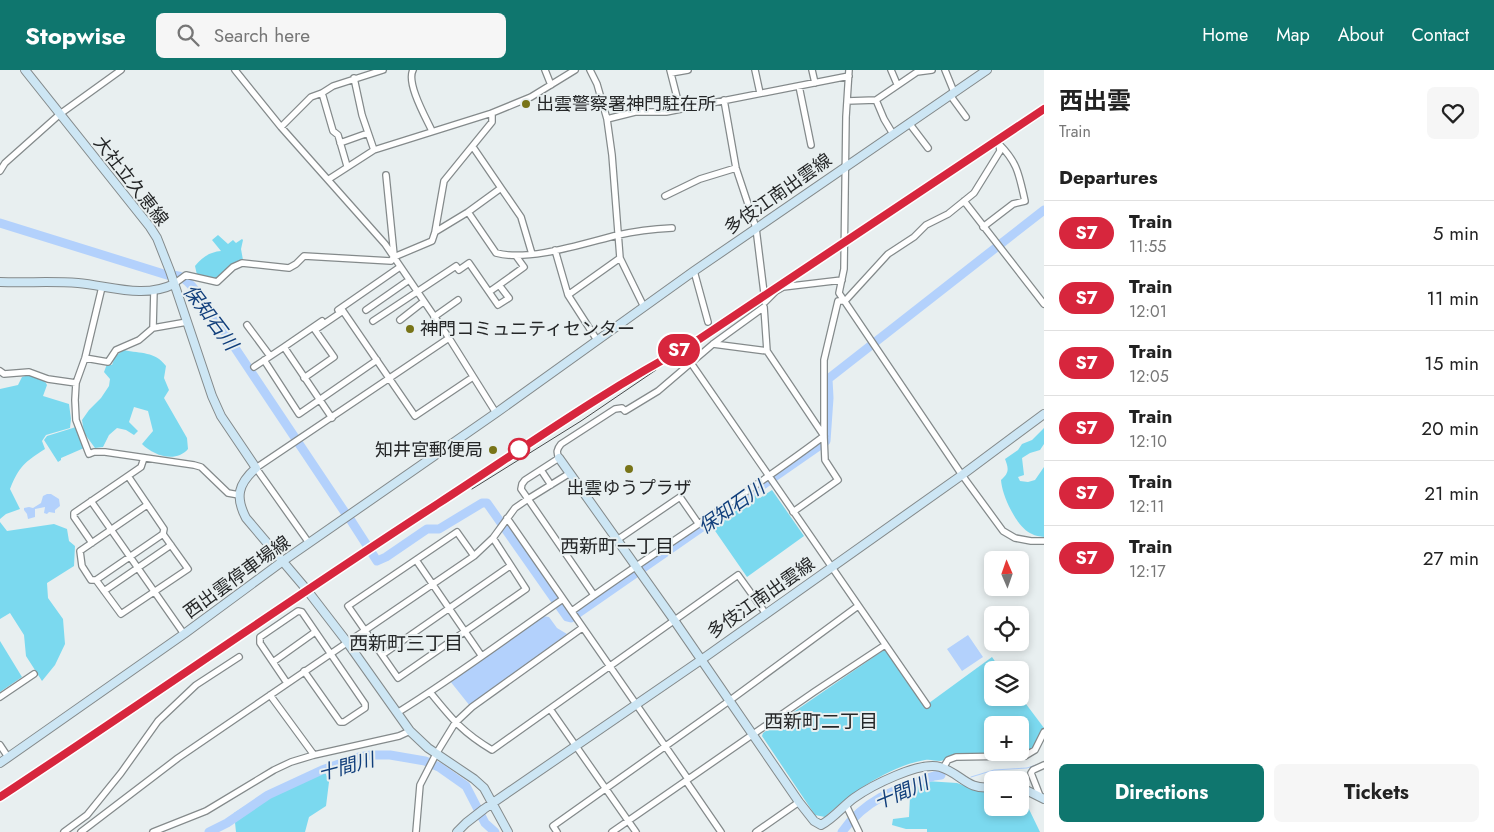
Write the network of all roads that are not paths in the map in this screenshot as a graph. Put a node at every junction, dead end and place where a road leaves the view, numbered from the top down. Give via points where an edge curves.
1 (25, 70) edge
2 (121, 70) edge
3 (235, 70) edge
4 (383, 70) edge
5 (413, 70) edge
6 (545, 70) edge
7 (575, 70) edge
8 (590, 70) edge
9 (688, 70) edge
10 (755, 70) edge
11 (812, 70) edge
12 (892, 70) edge
13 (932, 70) edge
14 (945, 70) edge
15 (987, 70) edge
16 (671, 71) edge
17 (849, 73) edge
18 (354, 78) junction
19 (815, 83) junction
20 (897, 84) junction
21 (551, 85) junction
22 (799, 86) junction
23 (322, 92) junction
24 (760, 94) junction
25 (952, 94) junction
26 (724, 100) junction
27 (847, 100) junction
28 (876, 100) junction
29 (680, 109) junction
30 (492, 113) junction
31 (60, 114) junction
32 (966, 117) dead end
33 (607, 119) junction
34 (910, 123) junction
35 (281, 127) junction
36 (432, 131) junction
37 (368, 133) junction
38 (893, 134) junction
39 (340, 142) junction
40 (811, 145) dead end
41 (472, 147) junction
42 (928, 148) dead end
43 (374, 150) junction
44 (347, 166) junction
45 (846, 166) junction
46 (736, 168) junction
47 (0, 170) edge
48 (386, 174) dead end
49 (329, 179) junction
50 (501, 188) junction
51 (665, 196) dead end
52 (964, 201) junction
53 (468, 212) junction
54 (983, 227) junction
55 (672, 228) dead end
56 (756, 228) junction
57 (435, 232) junction
58 (618, 235) junction
59 (555, 250) junction
60 (532, 254) junction
61 (516, 256) junction
62 (394, 257) junction
63 (620, 258) junction
64 (400, 267) junction
65 (694, 270) junction
66 (410, 280) junction
67 (842, 280) junction
68 (175, 281) junction
69 (0, 282) edge
70 (499, 285) junction
71 (102, 287) junction
72 (154, 290) junction
73 (417, 292) junction
74 (489, 292) junction
75 (568, 295) junction
76 (458, 300) dead end
77 (845, 300) junction
78 (423, 302) junction
79 (765, 304) junction
80 (1044, 304) edge
81 (644, 307) junction
82 (366, 310) dead end
83 (339, 311) junction
84 (434, 317) junction
85 (374, 320) dead end
86 (400, 320) dead end
87 (187, 322) junction
88 (708, 322) dead end
89 (247, 325) dead end
90 (153, 328) junction
91 (450, 338) junction
92 (597, 340) junction
93 (714, 344) junction
94 (284, 346) junction
95 (767, 350) junction
96 (270, 356) junction
97 (84, 358) junction
98 (264, 360) junction
99 (377, 360) junction
100 (690, 363) junction
101 (254, 367) dead end
102 (0, 371) edge
103 (473, 377) junction
104 (304, 378) junction
105 (389, 378) junction
106 (76, 383) junction
107 (320, 400) junction
108 (494, 414) junction
109 (1044, 414) edge
110 (332, 418) junction
111 (824, 436) junction
112 (144, 458) junction
113 (559, 458) junction
114 (256, 468) junction
115 (541, 470) junction
116 (570, 473) junction
117 (962, 475) junction
118 (128, 476) junction
119 (769, 477) junction
120 (551, 485) junction
121 (239, 496) junction
122 (528, 499) junction
123 (91, 501) junction
124 (147, 505) junction
125 (793, 512) junction
126 (507, 518) junction
127 (698, 523) junction
128 (111, 530) junction
129 (163, 534) junction
130 (493, 538) junction
131 (617, 540) junction
132 (1044, 541) edge
133 (92, 543) junction
134 (309, 544) junction
135 (171, 546) junction
136 (474, 556) junction
137 (130, 557) junction
138 (416, 560) junction
139 (283, 562) junction
140 (510, 566) junction
141 (635, 566) junction
142 (830, 567) junction
143 (138, 568) junction
144 (96, 580) junction
145 (433, 584) junction
146 (104, 591) junction
147 (154, 591) junction
148 (594, 595) junction
149 (563, 599) junction
150 (858, 606) junction
151 (449, 608) junction
152 (572, 611) junction
153 (766, 614) junction
154 (674, 620) junction
155 (582, 628) junction
156 (365, 631) junction
157 (315, 632) junction
158 (466, 632) junction
159 (184, 634) junction
160 (347, 642) junction
161 (885, 645) junction
162 (330, 653) junction
163 (382, 655) junction
164 (481, 655) junction
165 (239, 656) dead end
166 (701, 660) junction
167 (274, 662) junction
168 (610, 665) junction
169 (304, 671) junction
170 (34, 674) dead end
171 (287, 683) junction
172 (430, 692) junction
173 (270, 695) junction
174 (0, 697) edge
175 (729, 701) junction
176 (636, 705) junction
177 (927, 705) dead end
178 (550, 709) junction
179 (397, 713) junction
180 (455, 723) junction
181 (410, 731) junction
182 (1044, 732) edge
183 (753, 735) junction
184 (0, 745) edge
185 (666, 746) junction
186 (576, 747) junction
187 (436, 754) junction
188 (314, 755) junction
189 (8, 757) junction
190 (0, 763) edge
191 (1044, 765) edge
192 (943, 768) junction
193 (687, 780) junction
194 (984, 788) edge
195 (606, 789) junction
196 (1029, 792) edge
197 (1042, 798) edge
198 (799, 802) junction
199 (493, 804) junction
200 (846, 805) junction
201 (628, 821) junction
202 (820, 828) edge
203 (64, 832) edge
204 (81, 832) edge
205 (153, 832) edge
206 (416, 832) edge
207 (457, 832) edge
208 (508, 832) edge
209 (557, 832) edge
210 (612, 832) edge
211 (636, 832) edge
212 (721, 832) edge
213 (756, 832) edge
214 (859, 832) edge

1 - 31 main road, 大社立久恵線
2 - 31 street
3 - 35 street
4 - 18 street
5 - 36 street via 411,84
6 - 21 street
7 - 21 street
8 - 33 street
9 - 16 street
10 - 24 street
11 - 19 street
12 - 20 street
13 - 20 street via 917,72
14 - 25 street
15 - 25 main road, 多伎江南出雲線
16 - 29 street
17 - 19 street
17 - 27 street
18 - 23 street
18 - 37 street
19 - 22 street
20 - 28 street
21 - 30 street via 532,97
22 - 24 street
22 - 40 street
23 - 35 street via 311,96
23 - 39 street via 333,131
24 - 26 street
25 - 32 street
25 - 34 main road, 多伎江南出雲線
26 - 29 street
26 - 46 street
27 - 28 street
27 - 45 street
28 - 38 street
29 - 33 street via 636,112
30 - 36 street
30 - 41 street via 492,122
31 - 47 street
31 - 68 main road, 大社立久恵線 via 150,227
33 - 58 street
34 - 38 main road, 多伎江南出雲線
34 - 42 street
35 - 49 street
36 - 43 street
37 - 39 street
37 - 43 street
38 - 45 main road, 多伎江南出雲線
39 - 44 street
41 - 50 street
41 - 57 street via 444,181
43 - 44 street
44 - 49 street
45 - 56 main road, 多伎江南出雲線
45 - 67 street
46 - 51 street via 700,179
46 - 56 street
48 - 62 street
49 - 62 street
50 - 53 street
50 - 60 street via 521,217
52 - 54 street
52 - 54 street via 974,193 1000,151 999,144 1018,169 1025,201 1014,204
52 - 77 street via 888,254
53 - 57 street
53 - 61 street via 496,253
54 - 80 street
55 - 58 street
56 - 65 main road, 多伎江南出雲線
56 - 79 street
57 - 62 street via 432,241
58 - 59 street
58 - 63 street
59 - 60 street
59 - 75 street
60 - 61 street
61 - 70 street via 524,267
62 - 64 street
62 - 68 street via 391,261 304,256 290,268 242,263 217,282 186,275
63 - 75 street
63 - 81 street
64 - 66 street
64 - 83 street
65 - 81 main road, 多伎江南出雲線
65 - 88 street
66 - 73 street
66 - 82 street
67 - 77 street via 839,293
67 - 79 street via 783,287
68 - 72 main road via 166,288
68 - 87 main road, 大社立久恵線
69 - 71 main road via 78,283
70 - 74 street
70 - 74 street via 509,298 498,305
71 - 72 main road
71 - 97 street
72 - 90 street
73 - 74 street via 456,266 459,270 469,263
73 - 78 street
73 - 85 street
75 - 92 street
76 - 84 street
77 - 111 street via 838,302 824,360
77 - 117 street
78 - 84 street
78 - 86 street
79 - 93 street
79 - 95 street
81 - 92 main road, 多伎江南出雲線
83 - 94 street
83 - 99 street via 343,311
83 - 104 street via 315,330 334,357
84 - 91 street
87 - 90 street
87 - 114 main road, 大社立久恵線 via 221,416
89 - 96 street
90 - 97 street via 139,340 116,350 108,362
91 - 103 street
91 - 105 street
92 - 108 main road, 多伎江南出雲線
93 - 95 street
93 - 100 street
94 - 96 street
94 - 104 street
95 - 111 street
96 - 98 street
97 - 106 street
98 - 101 street
98 - 107 street via 299,414
99 - 105 street
99 - 107 street
100 - 113 street via 658,391 625,411 615,408 561,444 557,448
100 - 119 street
102 - 106 street via 4,374 29,372
103 - 105 street via 415,416
103 - 108 street
104 - 107 street
105 - 110 street
106 - 112 street via 76,420 88,454 105,452
107 - 110 street
108 - 134 main road, 西出雲停車場線
109 - 117 main road, 多伎江南出雲線
110 - 114 street
111 - 119 street
111 - 125 street via 825,460 838,480
112 - 118 street via 141,467
112 - 121 street via 200,467 228,494
113 - 115 street
113 - 116 main road
114 - 121 main road via 243,482
114 - 134 street
115 - 120 street
115 - 122 street via 522,484 521,489
116 - 120 street
116 - 131 main road
117 - 132 street via 1002,531 1015,538
117 - 142 main road, 多伎江南出雲線
118 - 123 street
118 - 124 street
119 - 125 street
119 - 127 street
120 - 122 street
121 - 139 main road via 246,518
122 - 126 street
122 - 148 street
123 - 128 street
123 - 133 street via 74,513 74,518
124 - 128 street
124 - 129 street via 164,529
125 - 142 street
126 - 130 street
126 - 149 street
127 - 131 street via 680,498
127 - 141 street
128 - 133 street
128 - 137 street
129 - 135 street
129 - 137 street
130 - 136 street
130 - 140 street
131 - 141 main road
133 - 144 street via 80,551 82,566 91,580
134 - 139 main road, 西出雲停車場線
135 - 143 street
135 - 147 street via 188,569
136 - 138 street via 457,532
136 - 145 street
137 - 143 street
137 - 144 street
138 - 145 street
138 - 156 street via 348,606
139 - 159 main road, 西出雲停車場線
139 - 160 main road
140 - 151 street
140 - 158 street via 526,589
141 - 148 street
141 - 154 main road
142 - 150 street
142 - 153 main road, 多伎江南出雲線
143 - 146 street
143 - 147 street
144 - 146 street
145 - 151 street
145 - 156 street
146 - 147 street via 121,614
147 - 159 street
148 - 152 street
149 - 152 street
149 - 164 street
150 - 161 street
150 - 175 street
151 - 158 street
151 - 163 street
152 - 155 street
153 - 154 street via 738,574
153 - 166 main road, 多伎江南出雲線
154 - 166 main road
154 - 168 street
155 - 168 street
155 - 180 street via 472,707
156 - 160 street
156 - 163 street
157 - 162 street
157 - 167 street
157 - 167 street via 298,611 260,637
158 - 163 street via 398,678
158 - 164 street
159 - 189 main road, 西出雲停車場線
160 - 162 street
160 - 179 main road
161 - 177 street
161 - 183 street
162 - 169 street
162 - 169 street via 365,708 340,722
164 - 172 street
165 - 203 street via 196,685 158,721 87,815
166 - 175 main road
166 - 176 main road, 多伎江南出雲線
167 - 171 street
168 - 176 street
168 - 178 street
169 - 171 street
170 - 174 street
171 - 173 street
172 - 179 street
172 - 180 street
173 - 188 street
173 - 204 street via 178,758
175 - 183 main road
175 - 185 street
176 - 185 street
176 - 186 main road, 多伎江南出雲線
178 - 180 street via 492,750
178 - 186 street
179 - 181 main road
180 - 187 street
181 - 187 main road
181 - 188 street
182 - 192 street via 1035,750 1025,756 956,757 948,760
183 - 193 street
183 - 198 main road
184 - 189 street
185 - 193 street
185 - 195 street
186 - 195 street
186 - 199 main road, 多伎江南出雲線
187 - 199 main road via 474,779 484,788
187 - 206 street via 420,786
188 - 205 street via 274,770 206,811
189 - 190 main road, 西出雲停車場線
191 - 197 street via 1031,773
192 - 194 main road via 969,785
192 - 200 main road via 926,766 907,772 868,789
193 - 201 street
193 - 212 street
195 - 201 street
195 - 209 street via 553,826
196 - 197 main road
198 - 202 main road
198 - 213 street
199 - 207 main road, 多伎江南出雲線
199 - 208 main road
200 - 202 main road
200 - 214 street
201 - 210 street
201 - 211 street

